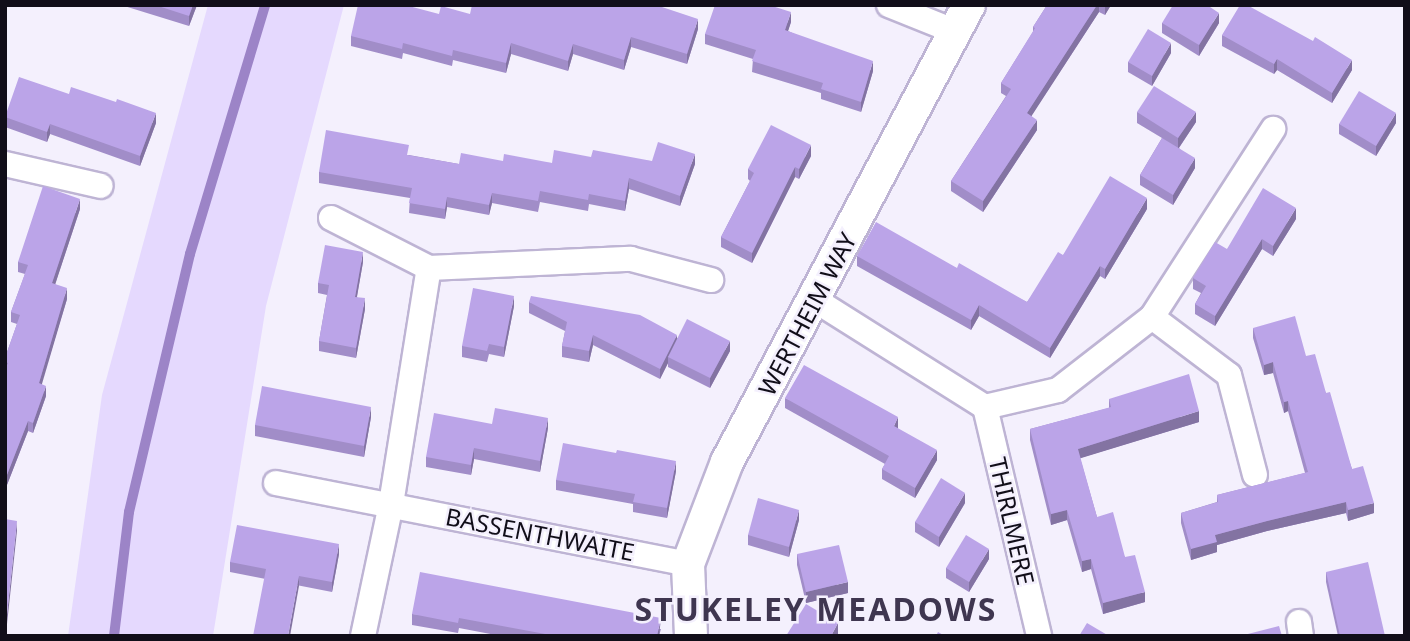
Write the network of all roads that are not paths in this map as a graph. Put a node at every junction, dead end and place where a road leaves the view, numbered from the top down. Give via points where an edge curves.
1 (889, 5) edge
2 (962, 19) edge
3 (1273, 129) dead end
4 (5, 164) edge
5 (101, 186) dead end
6 (331, 218) dead end
7 (429, 268) junction
8 (711, 280) dead end
9 (815, 300) junction
10 (1152, 317) junction
11 (985, 407) junction
12 (1255, 475) dead end
13 (276, 483) dead end
14 (391, 504) junction
15 (688, 564) junction
16 (363, 636) edge
17 (691, 636) edge
18 (1039, 636) edge

1 - 2 street
2 - 9 street, WERTHEIM WAY
3 - 10 street
4 - 5 street
6 - 7 street
7 - 8 street via 631,259
7 - 14 street
9 - 11 street
9 - 15 street, WERTHEIM WAY via 727,462
10 - 11 street via 1058,390
10 - 12 street via 1229,375
11 - 18 street, THIRLMERE
13 - 14 street, BASSENTHWAITE
14 - 15 street, BASSENTHWAITE
14 - 16 street
15 - 17 street, WERTHEIM WAY

